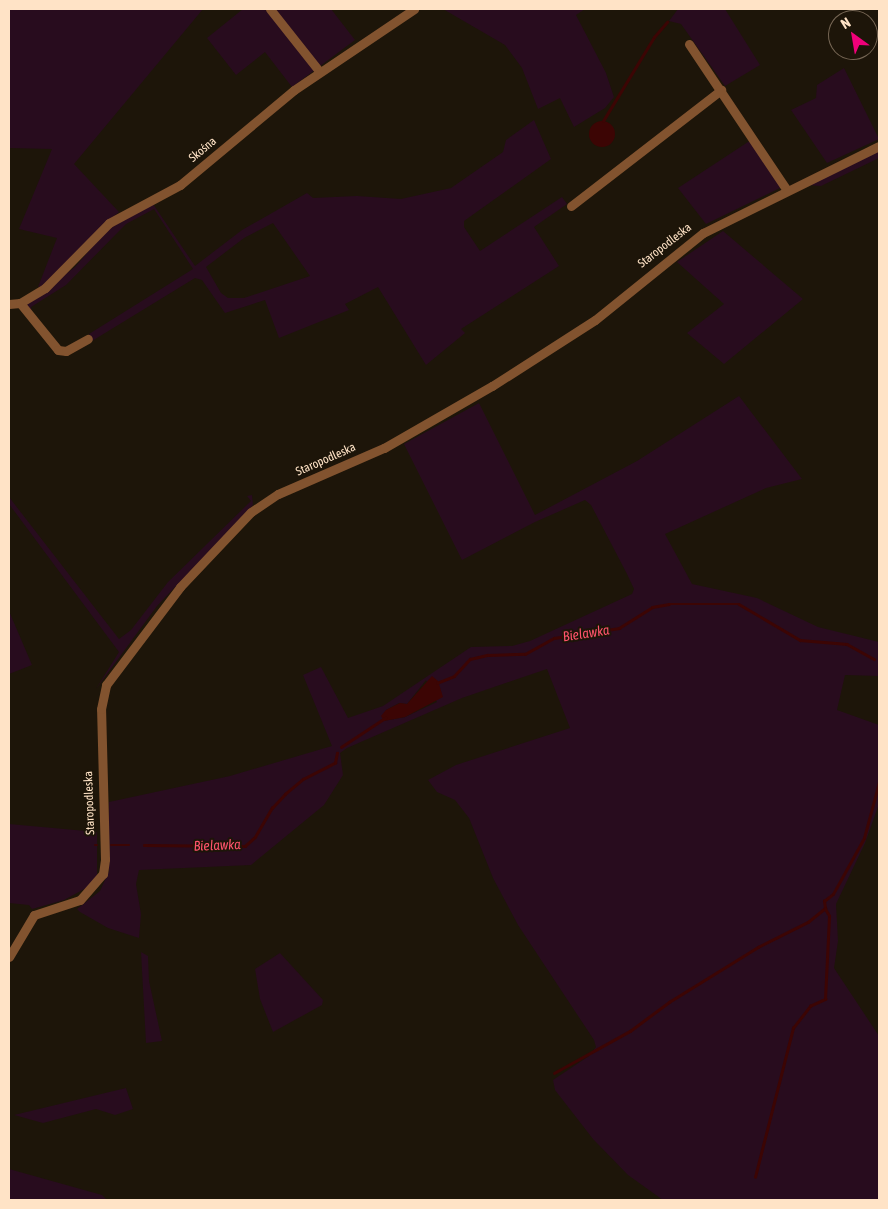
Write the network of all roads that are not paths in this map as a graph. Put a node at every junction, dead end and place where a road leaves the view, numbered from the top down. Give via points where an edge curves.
1 (270, 9) edge
2 (414, 9) edge
3 (689, 44) dead end
4 (320, 72) junction
5 (721, 90) junction
6 (879, 146) edge
7 (786, 189) junction
8 (571, 206) dead end
9 (20, 303) junction
10 (9, 304) edge
11 (88, 340) dead end
12 (9, 957) edge

1 - 4 street
2 - 4 street, Skośna
3 - 5 street
4 - 9 street, Skośna via 180,185 109,223 70,266 45,288
5 - 7 street
5 - 8 street
6 - 7 street, Staropodleska
7 - 12 street, Staropodleska via 703,233 596,320 492,386 384,448 278,494 251,512 180,587 106,684 101,710 103,874 80,900 34,915
9 - 10 street, Skośna
9 - 11 street via 58,350 66,351

